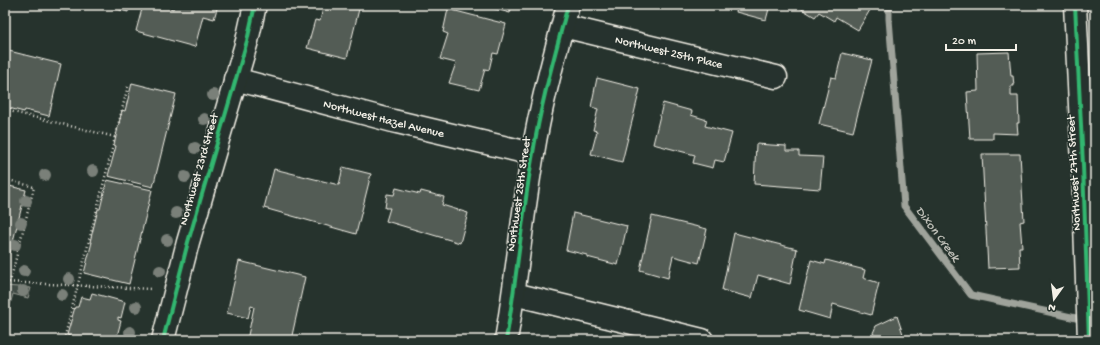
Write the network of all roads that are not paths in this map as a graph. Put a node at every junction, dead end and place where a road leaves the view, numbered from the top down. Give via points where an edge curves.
1 (255, 5) edge
2 (568, 5) edge
3 (1075, 5) edge
4 (563, 26) junction
5 (776, 77) dead end
6 (235, 79) junction
7 (533, 154) junction
8 (1089, 165) edge
9 (514, 294) junction
10 (163, 340) edge
11 (506, 340) edge
12 (702, 340) edge
13 (1089, 340) edge

1 - 6 street, Northwest 23rd Street
2 - 4 street, Northwest 25th Street
3 - 8 street, Northwest 27th Street
4 - 5 street, Northwest 25th Place
4 - 7 street, Northwest 25th Street via 543,99
6 - 7 street, Northwest Hazel Avenue via 393,121
6 - 10 street, Northwest 23rd Street
7 - 9 street, Northwest 25th Street
8 - 13 street, Northwest 27th Street
9 - 11 street, Northwest 25th Street
9 - 12 street

